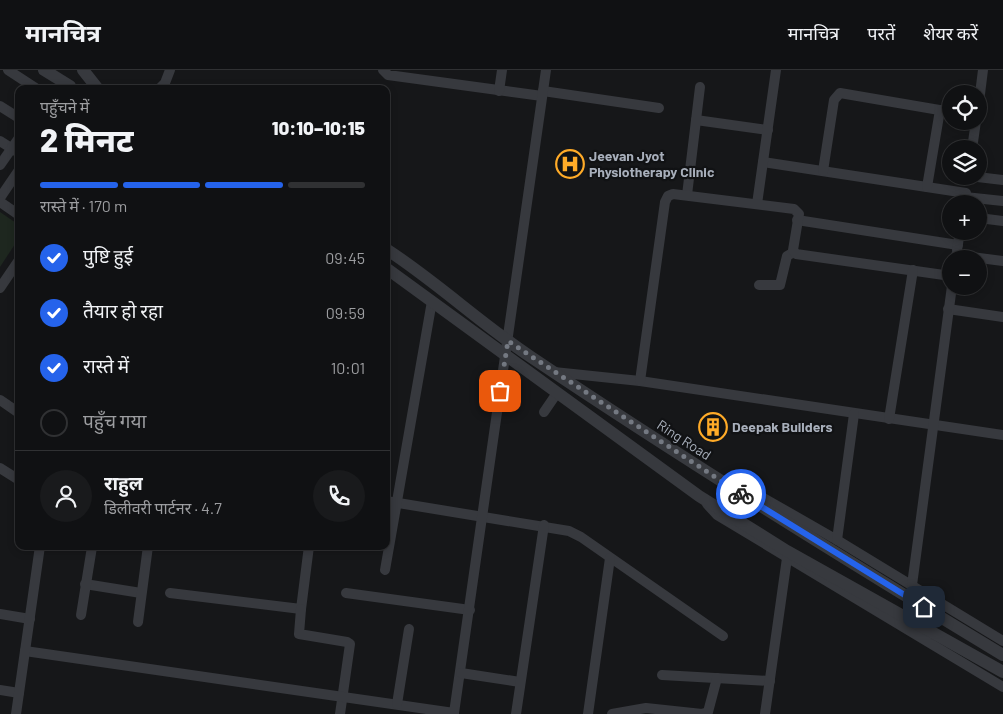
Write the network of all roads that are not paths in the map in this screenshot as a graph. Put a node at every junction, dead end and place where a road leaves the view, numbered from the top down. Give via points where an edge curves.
1 (8, 70) edge
2 (44, 70) edge
3 (58, 70) edge
4 (170, 70) edge
5 (383, 70) edge
6 (502, 70) edge
7 (546, 70) edge
8 (776, 70) edge
9 (984, 70) edge
10 (87, 72) edge
11 (31, 85) edge
12 (66, 85) edge
13 (69, 85) edge
14 (95, 85) edge
15 (163, 85) edge
16 (982, 85) edge
17 (700, 87) dead end
18 (499, 91) junction
19 (543, 93) junction
20 (0, 106) edge
21 (659, 108) dead end
22 (940, 110) joint
23 (15, 115) edge
24 (696, 120) junction
25 (768, 130) junction
26 (0, 140) edge
27 (15, 151) edge
28 (763, 162) junction
29 (0, 165) edge
30 (823, 171) junction
31 (15, 176) edge
32 (987, 178) edge
33 (1003, 180) edge
34 (927, 187) junction
35 (687, 195) junction
36 (955, 195) edge
37 (0, 198) edge
38 (987, 200) edge
39 (1003, 201) edge
40 (0, 202) edge
41 (758, 204) junction
42 (15, 212) edge
43 (987, 219) edge
44 (797, 220) junction
45 (1003, 221) edge
46 (942, 250) edge
47 (390, 252) edge
48 (794, 252) junction
49 (987, 258) edge
50 (1003, 261) edge
51 (15, 266) edge
52 (913, 270) junction
53 (390, 271) edge
54 (942, 275) edge
55 (759, 285) dead end
56 (0, 288) edge
57 (950, 295) edge
58 (432, 301) junction
59 (948, 309) junction
60 (1003, 317) edge
61 (508, 341) junction
62 (505, 356) junction
63 (554, 372) junction
64 (640, 381) junction
65 (557, 393) junction
66 (0, 400) edge
67 (15, 410) edge
68 (544, 412) dead end
69 (854, 414) junction
70 (889, 419) junction
71 (934, 425) junction
72 (1003, 435) edge
73 (0, 468) edge
74 (15, 477) edge
75 (715, 477) junction
76 (699, 496) junction
77 (391, 502) edge
78 (390, 516) edge
79 (482, 516) junction
80 (544, 526) junction
81 (837, 540) junction
82 (39, 550) edge
83 (92, 550) edge
84 (147, 550) edge
85 (308, 550) edge
86 (387, 550) edge
87 (610, 558) junction
88 (787, 558) junction
89 (386, 570) dead end
90 (86, 584) junction
91 (912, 585) junction
92 (170, 593) dead end
93 (346, 593) dead end
94 (141, 594) junction
95 (301, 609) junction
96 (470, 610) junction
97 (0, 614) edge
98 (81, 615) dead end
99 (30, 619) junction
100 (138, 622) dead end
101 (409, 630) dead end
102 (723, 636) dead end
103 (1003, 641) edge
104 (25, 650) junction
105 (1003, 655) edge
106 (1003, 672) edge
107 (461, 673) junction
108 (662, 675) dead end
109 (717, 678) junction
110 (770, 681) junction
111 (520, 682) junction
112 (1003, 687) edge
113 (0, 690) edge
114 (18, 693) junction
115 (343, 696) junction
116 (397, 704) junction
117 (454, 713) edge
118 (709, 713) edge
119 (16, 714) edge
120 (340, 714) edge
121 (516, 714) edge
122 (588, 714) edge
123 (612, 714) edge
124 (765, 714) edge

1 - 11 street
2 - 12 street
3 - 13 street
4 - 15 street
5 - 18 street via 388,75
6 - 18 street
7 - 19 street
8 - 25 street
9 - 16 street
10 - 14 street
17 - 24 street
18 - 19 street
19 - 21 street
19 - 61 street
20 - 23 street
22 - 30 street via 840,94 834,100
22 - 34 street
24 - 25 street
24 - 35 street
25 - 28 street
26 - 27 street
27 - 29 street
28 - 30 street
28 - 41 street
30 - 34 street
31 - 37 street
32 - 33 street
34 - 36 street
35 - 41 street
35 - 64 street via 673,194 665,202
38 - 39 street
40 - 42 street
41 - 44 street via 794,209 799,214
43 - 45 street
44 - 46 street
44 - 48 street
47 - 61 street, Ring Road via 419,270
48 - 52 street
48 - 55 street via 787,256 780,285
49 - 50 street
51 - 56 street
52 - 54 street
52 - 70 street
53 - 58 street
57 - 59 street
58 - 62 street
58 - 77 street
59 - 60 street
59 - 71 street
61 - 62 street
61 - 63 street, Ring Road
62 - 65 street
62 - 79 street
63 - 64 street
63 - 75 street, Ring Road
64 - 69 street
65 - 68 street
65 - 76 street
66 - 67 street
69 - 70 street
69 - 81 street
70 - 71 street
71 - 72 street
71 - 91 street
73 - 74 street
75 - 81 street via 746,488
75 - 105 street, Ring Road
76 - 88 street via 717,516
76 - 106 street via 787,551
77 - 78 street
77 - 79 street
79 - 80 street
79 - 96 street
80 - 87 street via 569,531
80 - 111 street
81 - 91 street
82 - 99 street
83 - 90 street
84 - 94 street
85 - 95 street
86 - 89 street
87 - 102 street
87 - 122 street
88 - 110 street
88 - 112 street
90 - 94 street
90 - 98 street
91 - 103 street
92 - 95 street
93 - 96 street
94 - 100 street
95 - 115 street via 299,634 350,644
96 - 107 street
97 - 99 street
99 - 104 street
101 - 116 street
104 - 114 street
104 - 115 street
107 - 111 street
107 - 117 street
108 - 109 street
109 - 110 street
109 - 118 street
110 - 124 street
111 - 121 street
113 - 114 street
114 - 119 street
115 - 116 street
115 - 120 street
116 - 117 street
118 - 123 street via 646,708

